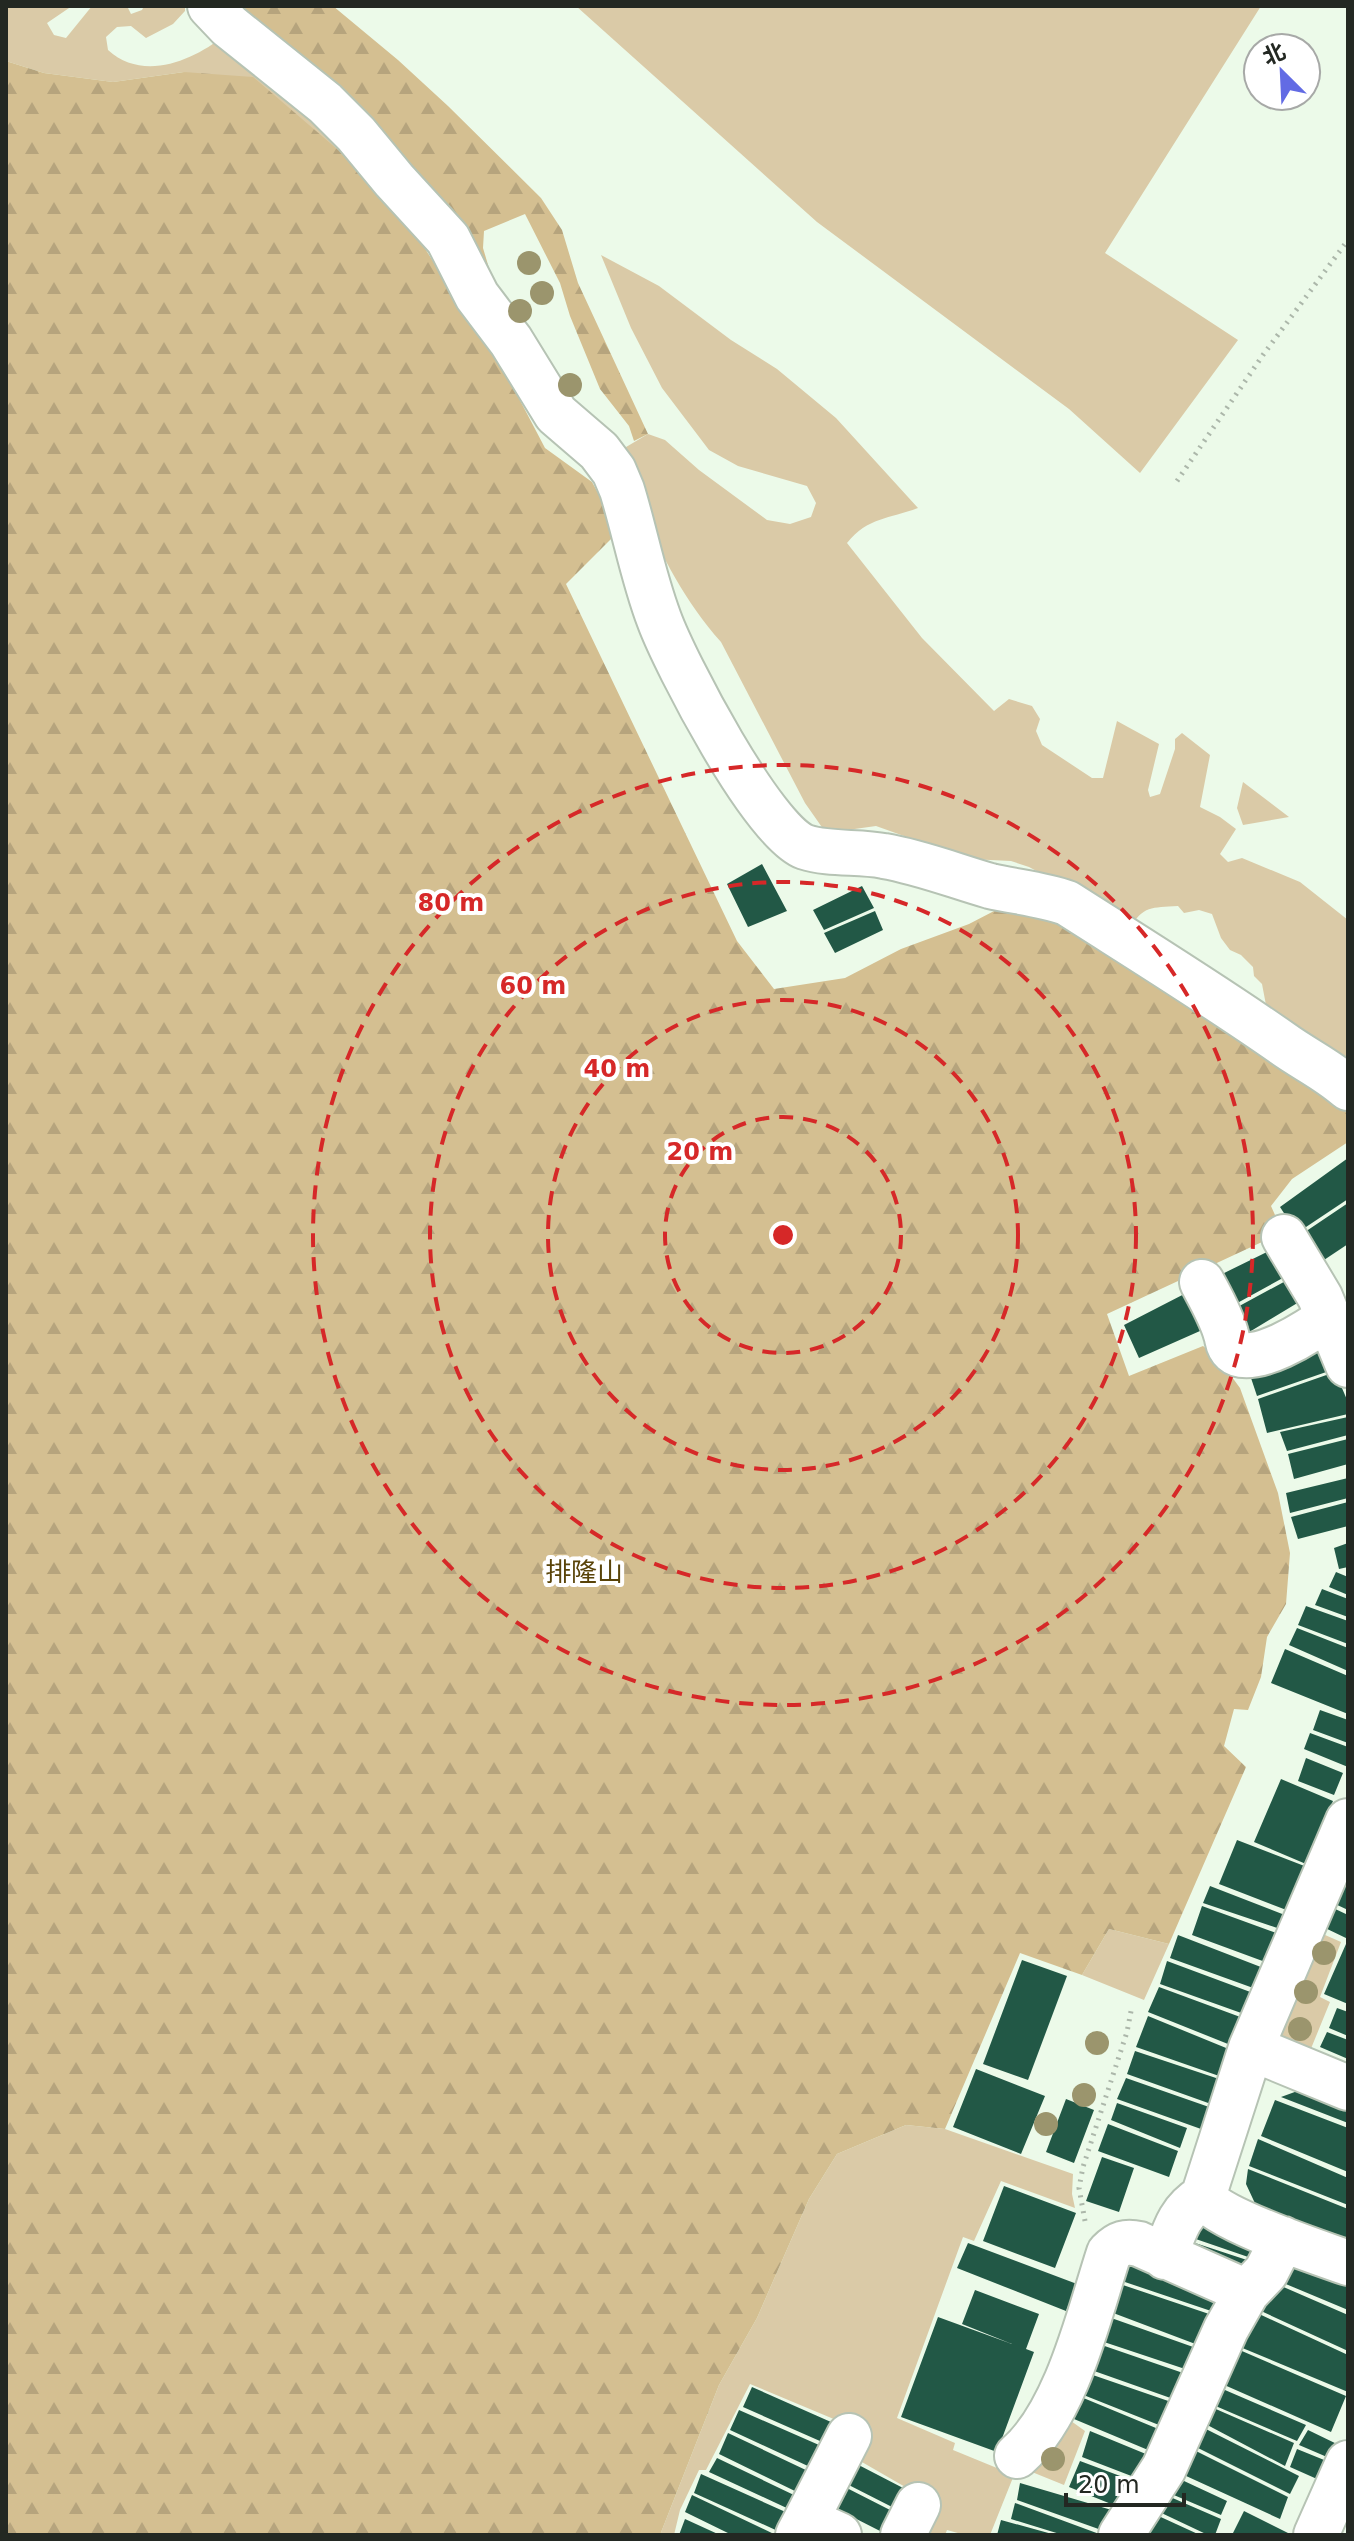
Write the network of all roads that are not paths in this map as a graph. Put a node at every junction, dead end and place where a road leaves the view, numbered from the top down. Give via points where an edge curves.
1 (210, 6) edge
2 (1348, 1088) edge
3 (1284, 1237) dead end
4 (1202, 1282) dead end
5 (1328, 1317) junction
6 (1348, 1365) edge
7 (1348, 1821) edge
8 (1251, 2048) junction
9 (1348, 2088) edge
10 (1203, 2197) junction
11 (1283, 2239) junction
12 (1165, 2257) junction
13 (1348, 2263) edge
14 (1247, 2292) junction
15 (849, 2436) dead end
16 (1017, 2456) dead end
17 (1348, 2463) edge
18 (814, 2530) edge
19 (1121, 2535) edge
20 (1316, 2535) edge

1 - 2 street via 335,113 448,239 477,296 556,414 614,471 673,652 745,782 772,818 802,846 888,856 1067,903
3 - 5 street
4 - 5 street via 1235,1353 1250,1357 1275,1348
5 - 6 street
7 - 8 street
8 - 9 street
8 - 10 street
10 - 11 street via 1210,2206
10 - 12 street via 1181,2216
11 - 13 street
11 - 14 street via 1266,2272
12 - 14 street
12 - 16 street via 1127,2242 1109,2253 1063,2388 1030,2445
14 - 19 street via 1164,2468
15 - 18 street
17 - 20 street

